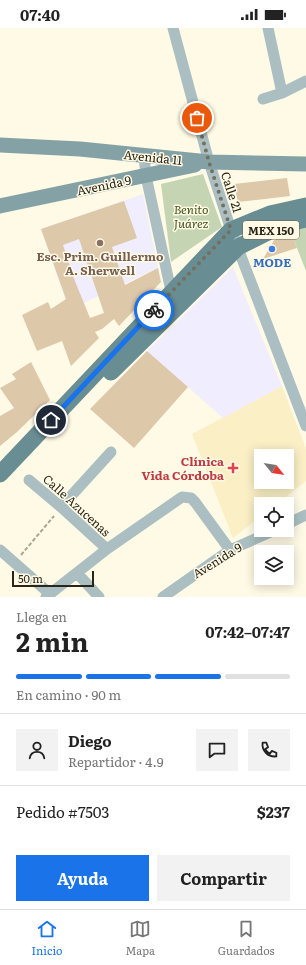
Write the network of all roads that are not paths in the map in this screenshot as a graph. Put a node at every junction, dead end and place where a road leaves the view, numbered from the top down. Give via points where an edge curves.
1 (173, 28) edge
2 (268, 28) edge
3 (306, 81) edge
4 (282, 93) junction
5 (263, 99) dead end
6 (0, 145) edge
7 (144, 156) junction
8 (209, 162) junction
9 (306, 164) edge
10 (146, 176) junction
11 (0, 206) edge
12 (306, 206) edge
13 (306, 219) edge
14 (231, 230) junction
15 (238, 247) junction
16 (172, 291) junction
17 (106, 370) junction
18 (306, 426) edge
19 (111, 452) dead end
20 (0, 474) edge
21 (29, 480) dead end
22 (0, 487) edge
23 (61, 507) junction
24 (306, 515) edge
25 (294, 521) edge
26 (259, 537) edge
27 (107, 549) junction
28 (0, 550) edge
29 (230, 550) junction
30 (77, 573) junction
31 (48, 595) edge
32 (99, 597) edge
33 (163, 597) edge

1 - 8 street, Calle 21
2 - 4 street
3 - 4 street
4 - 5 street
6 - 7 main road, Avenida 11 via 80,149
7 - 8 main road, Avenida 11
7 - 10 street
8 - 9 main road, Avenida 11
8 - 10 main road, Avenida 9
8 - 14 street, Calle 21
10 - 11 main road, Avenida 9
10 - 16 street
12 - 14 main road, MEX 150 via 270,214
13 - 15 main road, MEX 150 via 284,224
14 - 15 street, Calle 21
14 - 16 main road, MEX 150
15 - 17 main road, MEX 150
15 - 18 street, Calle 21
16 - 17 main road, MEX 150
17 - 20 main road, MEX 150
17 - 22 main road, MEX 150
19 - 23 street
21 - 23 street, Calle Azucenas
23 - 27 street, Calle Azucenas
24 - 25 street
26 - 29 street, Avenida 9
27 - 29 street via 184,497 195,502
27 - 30 street
28 - 31 street
29 - 33 street, Avenida 9
30 - 31 street
30 - 32 street

